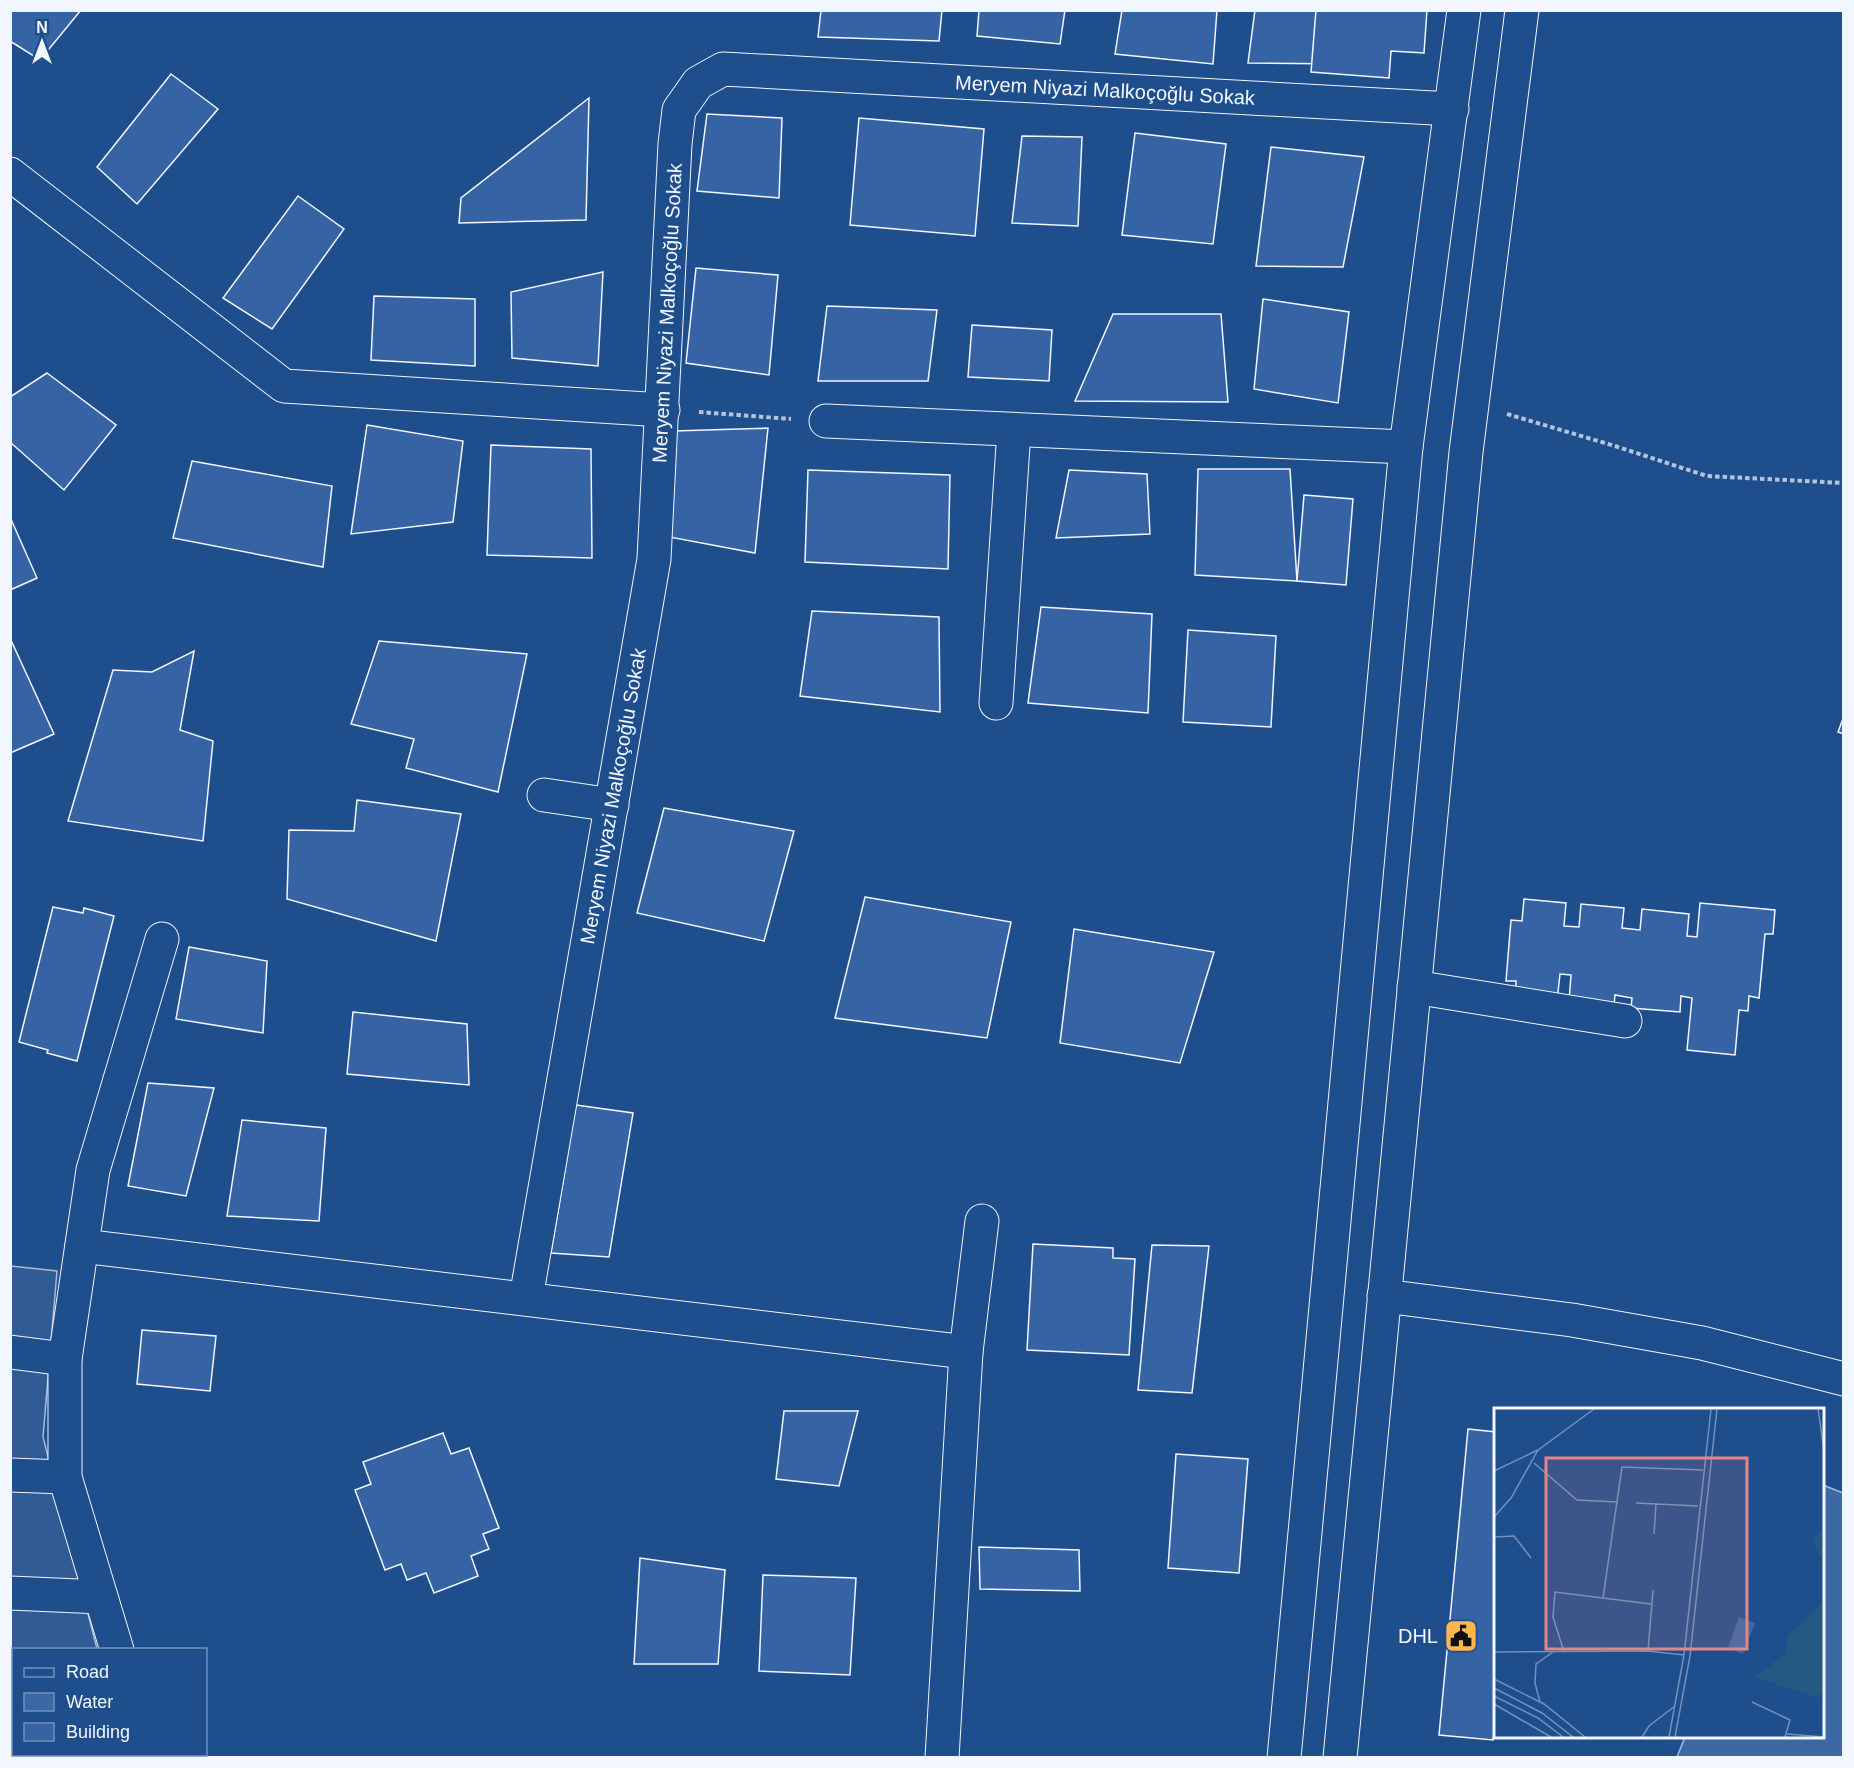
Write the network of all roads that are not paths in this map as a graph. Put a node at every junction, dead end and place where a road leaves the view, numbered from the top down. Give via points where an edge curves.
1 (1464, 10) edge
2 (1522, 10) edge
3 (1452, 109) junction
4 (10, 174) edge
5 (663, 410) junction
6 (826, 422) road end
7 (1014, 430) junction
8 (1406, 447) junction
9 (996, 703) dead end
10 (544, 795) dead end
11 (612, 805) junction
12 (162, 939) dead end
13 (1414, 987) junction
14 (1625, 1021) dead end
15 (982, 1221) dead end
16 (82, 1246) junction
17 (1384, 1296) junction
18 (526, 1298) junction
19 (10, 1352) edge
20 (966, 1352) junction
21 (65, 1359) junction
22 (1844, 1379) edge
23 (10, 1475) edge
24 (65, 1477) junction
25 (10, 1593) edge
26 (101, 1597) junction
27 (116, 1648) edge
28 (942, 1758) edge
29 (1284, 1758) edge
30 (1340, 1758) edge

1 - 3 street
2 - 13 street via 1472,404
3 - 5 street, Meryem Niyazi Malkoçoğlu Sokak via 723,69 698,83 679,110
3 - 8 street
4 - 5 street via 284,386
5 - 11 street, Meryem Niyazi Malkoçoğlu Sokak via 654,559
6 - 7 street
7 - 8 street
7 - 9 street
8 - 29 street
10 - 11 street
11 - 18 street, Meryem Niyazi Malkoçoğlu Sokak
12 - 16 street via 93,1170
13 - 14 street
13 - 17 street
15 - 20 street
16 - 18 street
16 - 21 street
17 - 22 street via 1572,1320 1702,1343
17 - 30 street
18 - 20 street
19 - 21 street
20 - 28 street
21 - 24 street
23 - 24 street
24 - 26 street
25 - 26 street
26 - 27 street

